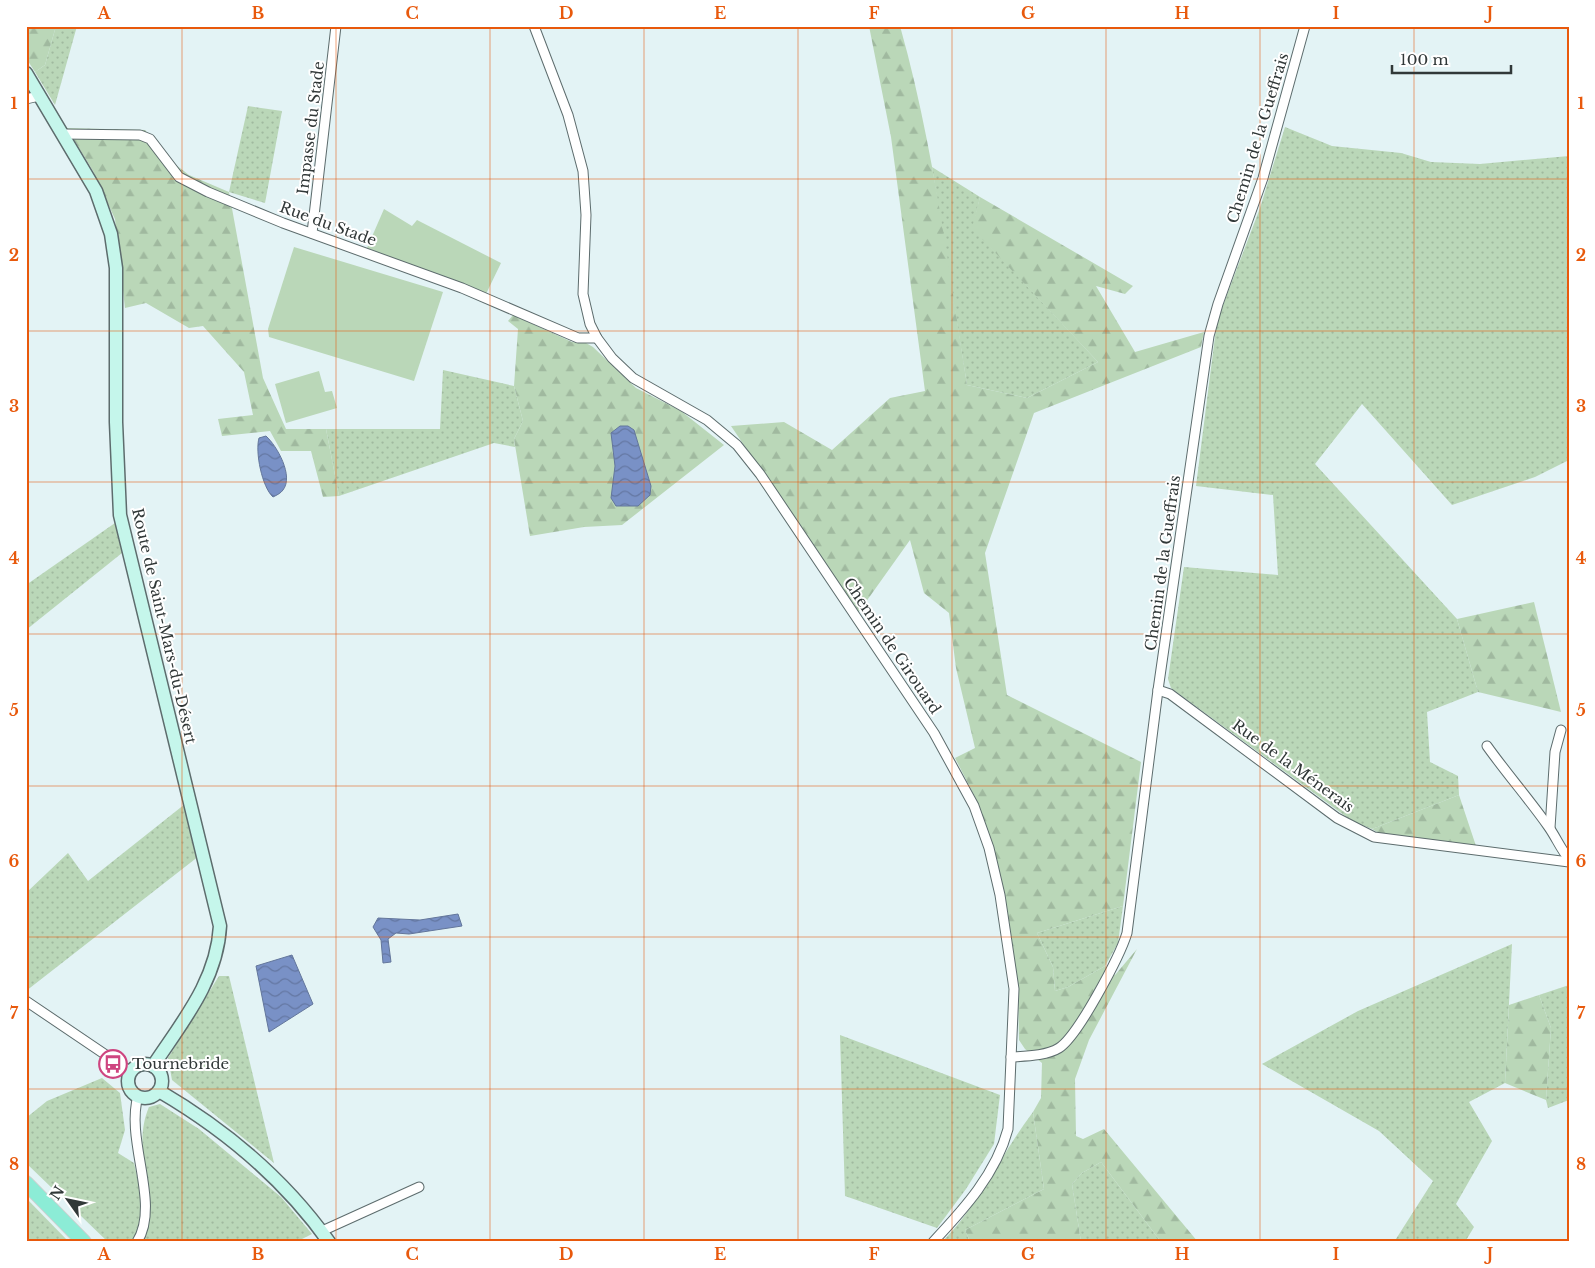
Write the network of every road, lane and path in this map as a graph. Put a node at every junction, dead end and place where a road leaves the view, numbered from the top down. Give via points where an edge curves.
1 (336, 26) edge
2 (534, 26) edge
3 (1305, 26) edge
4 (26, 74) edge
5 (39, 96) junction
6 (26, 99) edge
7 (63, 134) junction
8 (312, 232) junction
9 (596, 338) junction
10 (1158, 690) junction
11 (1561, 730) dead end
12 (1487, 746) dead end
13 (1550, 828) junction
14 (1556, 843) junction
15 (1543, 859) junction
16 (1569, 861) edge
17 (26, 1001) edge
18 (1011, 1057) junction
19 (154, 1066) junction
20 (131, 1072) junction
21 (159, 1091) junction
22 (138, 1096) junction
23 (26, 1183) edge
24 (419, 1187) dead end
25 (326, 1236) edge
26 (84, 1242) edge
27 (137, 1242) edge
28 (933, 1242) edge

1 - 8 street, Impasse du Stade
2 - 9 street, Chemin de Girouard via 573,129 583,171 586,194 583,294
3 - 10 street, Chemin de la Gueffrais via 1263,178 1209,336
4 - 5 main road, Route de Saint-Mars-du-Désert
5 - 6 street
5 - 7 main road, Route de Saint-Mars-du-Désert
7 - 8 street, Rue du Stade via 140,135 150,139 179,177
7 - 19 main road, Route de Saint-Mars-du-Désert via 96,191 111,234 116,268 120,515 220,926 219,944 209,978
8 - 9 street, Rue du Stade via 462,288 578,338
9 - 18 street, Chemin de Girouard via 633,378 707,420 737,445 766,482 953,765 974,806 989,848 1000,895 1014,989
10 - 15 street, Rue de la Ménerais via 1170,694 1337,818 1374,837
10 - 18 street, Chemin de la Gueffrais via 1123,947 1066,1042 1048,1053
11 - 13 street via 1555,752
12 - 13 street
13 - 14 street
14 - 15 street
14 - 16 street
15 - 16 street, Rue de la Ménerais
17 - 20 street
18 - 28 street, Chemin de Girouard via 1008,1129 1003,1146 974,1197
19 - 20 main road via 143,1064
19 - 21 main road via 161,1074
20 - 22 main road via 130,1088
21 - 22 main road via 149,1097
21 - 25 main road via 226,1136 256,1161 285,1188
22 - 27 street via 133,1124 146,1210 142,1234
23 - 26 main road
24 - 25 street

